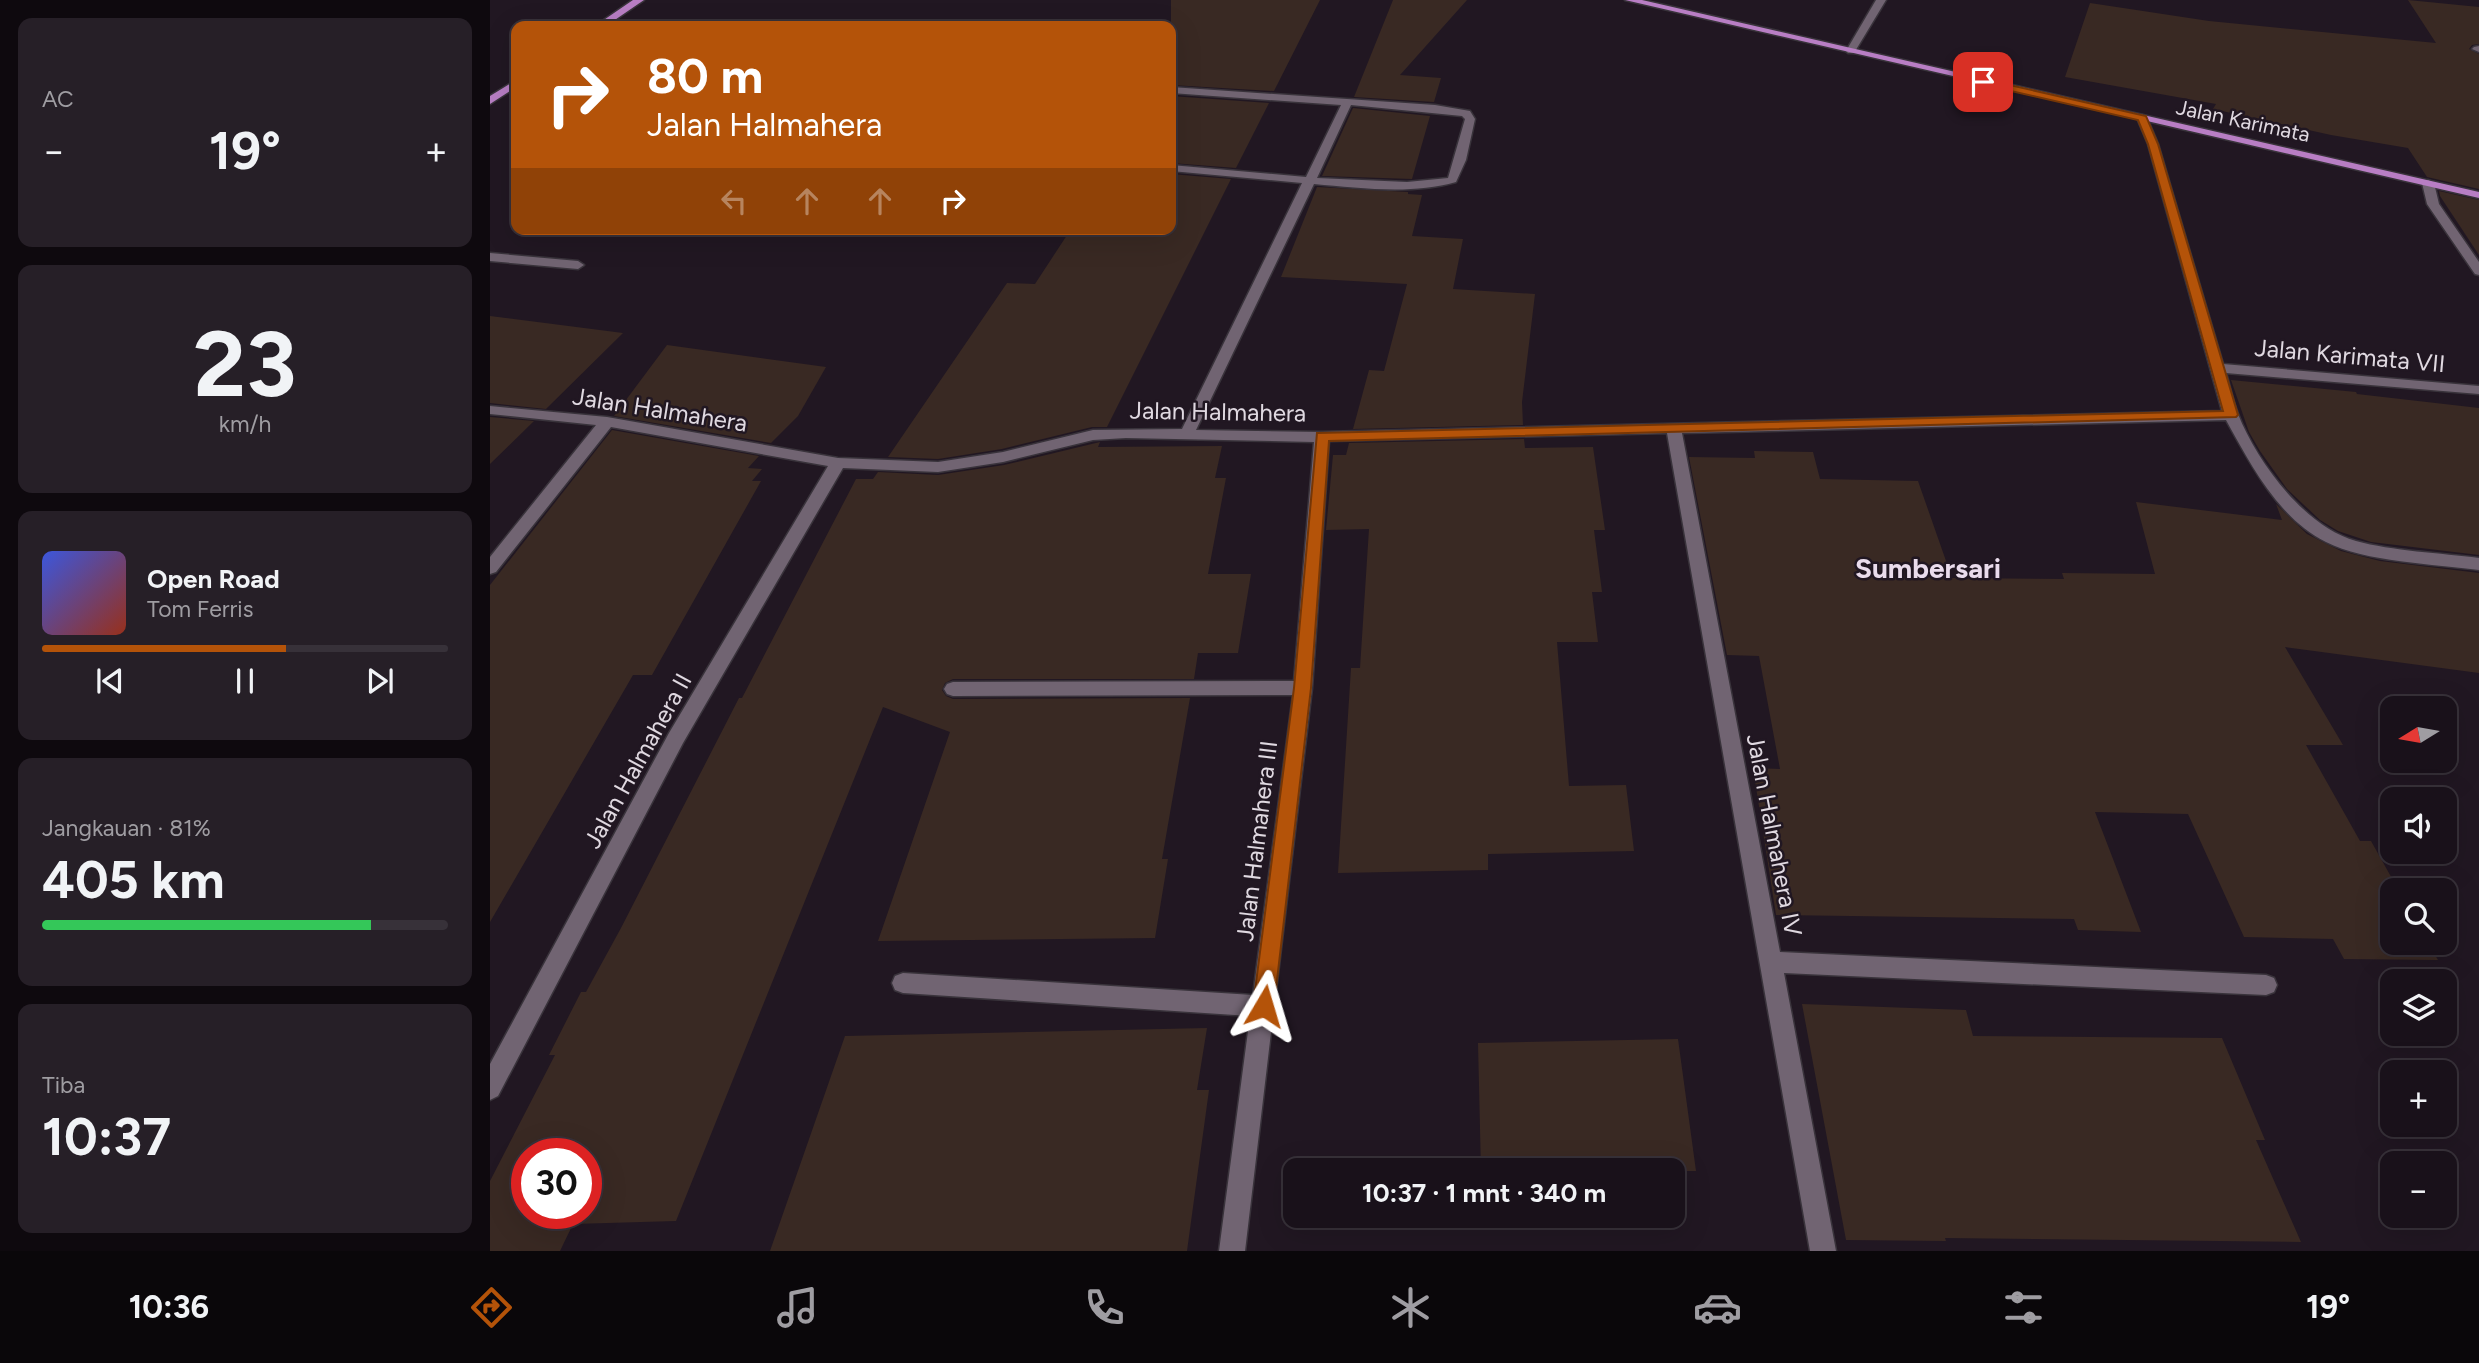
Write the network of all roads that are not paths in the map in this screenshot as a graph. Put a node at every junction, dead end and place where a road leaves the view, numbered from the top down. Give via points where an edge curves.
1 (639, 0) edge
2 (1630, 0) edge
3 (1881, 0) edge
4 (608, 21) edge
5 (1851, 51) junction
6 (511, 86) edge
7 (1176, 90) edge
8 (490, 101) edge
9 (1347, 103) junction
10 (2142, 118) junction
11 (1176, 168) edge
12 (1311, 180) junction
13 (2428, 183) junction
14 (2479, 195) edge
15 (490, 257) edge
16 (578, 265) dead end
17 (2479, 271) edge
18 (2217, 368) junction
19 (2479, 390) edge
20 (490, 410) edge
21 (2231, 415) junction
22 (607, 422) junction
23 (1674, 429) junction
24 (1186, 436) junction
25 (1322, 436) junction
26 (838, 463) junction
27 (2479, 564) edge
28 (490, 568) edge
29 (1303, 688) junction
30 (953, 689) dead end
31 (1772, 962) junction
32 (902, 983) dead end
33 (2266, 985) dead end
34 (1264, 1006) junction
35 (490, 1088) edge
36 (1232, 1251) edge
37 (1823, 1251) edge

1 - 4 main road
2 - 5 main road, Jalan Karimata
3 - 5 street
5 - 10 main road, Jalan Karimata
6 - 8 main road
7 - 9 street
9 - 12 street
9 - 12 street via 1466,113 1470,119 1456,170 1451,180 1437,185
10 - 13 main road, Jalan Karimata
10 - 18 street
11 - 12 street
12 - 24 street
13 - 14 main road, Jalan Karimata
13 - 17 street via 2433,204
15 - 16 street
18 - 19 street, Jalan Karimata VII
18 - 21 street
20 - 22 street, Jalan Halmahera
21 - 23 street, Jalan Halmahera
21 - 27 street via 2265,476 2315,530 2355,547
22 - 26 street, Jalan Halmahera
22 - 28 street
23 - 25 street, Jalan Halmahera
23 - 31 street, Jalan Halmahera IV via 1721,705
24 - 25 street, Jalan Halmahera
24 - 26 street, Jalan Halmahera via 1093,435 938,467
25 - 29 street, Jalan Halmahera III
26 - 35 street, Jalan Halmahera II via 676,738
29 - 30 street
29 - 34 street, Jalan Halmahera III
31 - 33 street
31 - 37 street, Jalan Halmahera IV
32 - 34 street
34 - 36 street, Jalan Halmahera III

